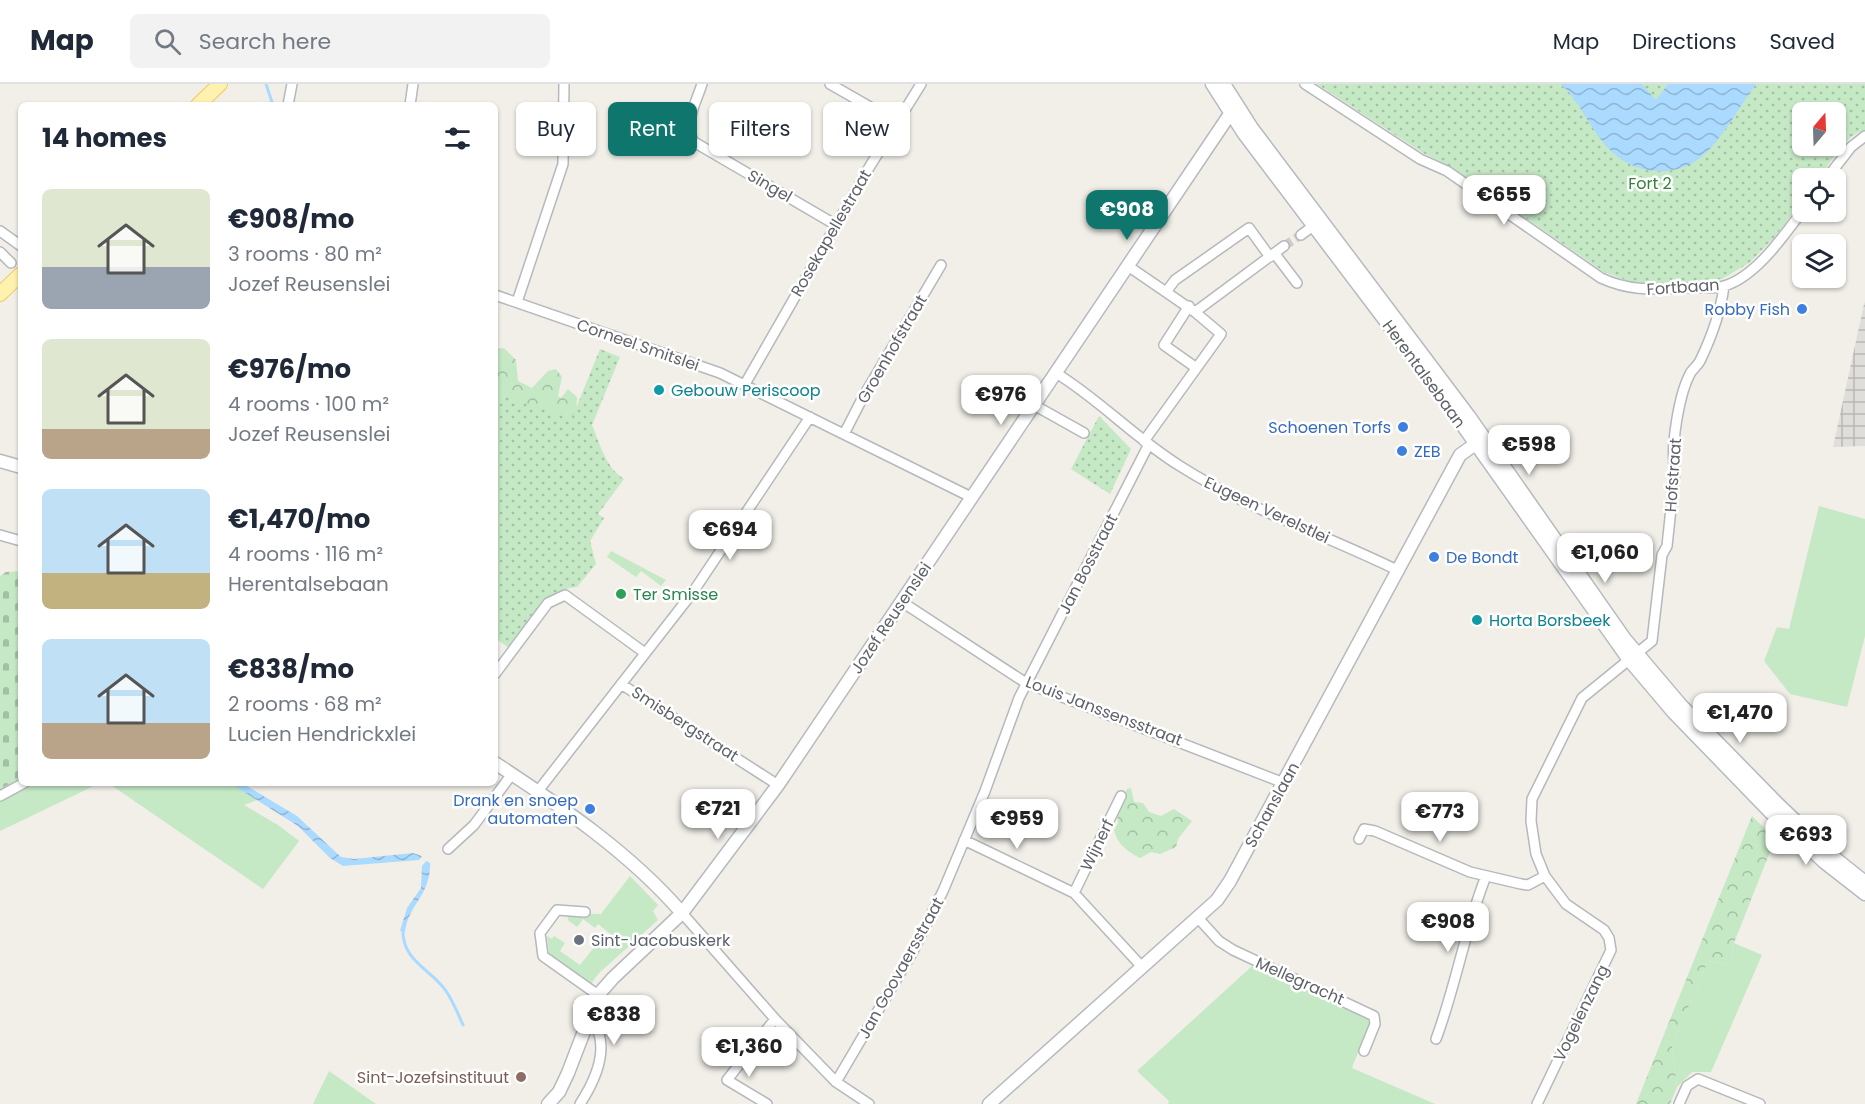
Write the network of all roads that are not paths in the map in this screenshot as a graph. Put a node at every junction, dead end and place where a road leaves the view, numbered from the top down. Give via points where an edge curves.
1 (220, 84) edge
2 (292, 84) edge
3 (413, 84) edge
4 (564, 84) edge
5 (702, 84) edge
6 (830, 84) edge
7 (921, 84) edge
8 (1212, 84) edge
9 (1305, 84) edge
10 (1230, 87) edge
11 (201, 102) edge
12 (289, 102) edge
13 (410, 102) edge
14 (861, 102) edge
15 (910, 103) edge
16 (1230, 114) junction
17 (1245, 117) junction
18 (1865, 136) edge
19 (878, 156) edge
20 (1835, 168) edge
21 (1794, 222) edge
22 (836, 225) junction
23 (1313, 226) junction
24 (0, 231) edge
25 (1301, 235) tunnel mouth
26 (18, 244) edge
27 (1284, 246) tunnel mouth
28 (0, 252) edge
29 (1273, 256) junction
30 (11, 263) dead end
31 (941, 265) dead end
32 (1128, 266) junction
33 (18, 277) edge
34 (1297, 282) dead end
35 (1724, 286) junction
36 (1166, 292) junction
37 (0, 294) edge
38 (498, 296) edge
39 (517, 303) junction
40 (1192, 309) junction
41 (1195, 367) junction
42 (1056, 372) junction
43 (745, 384) junction
44 (1034, 405) junction
45 (810, 417) junction
46 (1084, 433) dead end
47 (844, 434) junction
48 (1480, 441) junction
49 (1147, 442) junction
50 (0, 461) edge
51 (18, 466) edge
52 (972, 497) junction
53 (0, 535) edge
54 (18, 540) edge
55 (1399, 571) junction
56 (902, 602) junction
57 (645, 653) junction
58 (1633, 657) junction
59 (498, 670) edge
60 (1026, 683) junction
61 (621, 684) junction
62 (498, 765) edge
63 (512, 774) junction
64 (1284, 783) junction
65 (778, 785) junction
66 (18, 786) edge
67 (538, 791) junction
68 (0, 796) edge
69 (1121, 796) dead end
70 (1359, 839) dead end
71 (964, 840) junction
72 (448, 849) dead end
73 (1486, 876) junction
74 (1545, 876) junction
75 (1865, 882) edge
76 (1074, 893) junction
77 (1865, 894) edge
78 (585, 912) dead end
79 (682, 913) junction
80 (1199, 919) junction
81 (1143, 968) junction
82 (598, 995) junction
83 (775, 1020) junction
84 (585, 1022) junction
85 (1436, 1039) dead end
86 (1364, 1051) dead end
87 (836, 1082) junction
88 (756, 1101) edge
89 (548, 1104) edge
90 (580, 1104) edge
91 (767, 1104) edge
92 (867, 1104) edge
93 (989, 1104) edge
94 (1537, 1104) edge
95 (1679, 1104) edge
96 (1760, 1104) edge

1 - 11 main road
2 - 12 street
3 - 13 street
4 - 39 street via 563,164
5 - 22 street, Singel via 689,122 688,133 694,142
6 - 14 street
7 - 15 street, Rosekapellestraat
8 - 16 street, Herentalsebaan
9 - 35 street, Fortbaan via 1420,159 1447,171 1601,278 1630,289
10 - 16 street
10 - 17 street, Herentalsebaan
16 - 17 street
16 - 23 street, Herentalsebaan
16 - 32 street, Jozef Reusenslei
17 - 48 street, Herentalsebaan
18 - 20 street
19 - 22 street, Rosekapellestraat
21 - 35 street, Fortbaan via 1753,268
22 - 43 street, Rosekapellestraat
23 - 25 street
23 - 48 street, Herentalsebaan
24 - 26 street
27 - 29 street
28 - 30 street
29 - 34 street
29 - 36 street via 1249,228 1175,280
29 - 40 street
31 - 47 street, Groenhofstraat
32 - 36 street
32 - 42 street, Jozef Reusenslei
33 - 37 main road
35 - 58 street, Hofstraat via 1722,303 1682,398 1667,546 1662,555 1652,642
36 - 40 street
38 - 39 street, Corneel Smitslei
39 - 43 street, Corneel Smitslei
40 - 41 street, Jan Bosstraat via 1221,334
40 - 41 street via 1164,345
41 - 49 street, Jan Bosstraat via 1174,402 1167,405
42 - 44 street, Jozef Reusenslei
42 - 49 street, Eugeen Verelstlei
43 - 45 street, Corneel Smitslei
44 - 46 street
44 - 52 street, Jozef Reusenslei
45 - 47 street, Corneel Smitslei
45 - 57 street via 693,592
47 - 52 street, Corneel Smitslei
48 - 55 street, Schanslaan via 1460,455
48 - 58 street, Herentalsebaan
49 - 55 street, Eugeen Verelstlei via 1228,495
49 - 60 street, Jan Bosstraat
50 - 51 street
52 - 56 street, Jozef Reusenslei
53 - 54 street
55 - 64 street, Schanslaan
56 - 60 street, Louis Janssensstraat
56 - 65 street, Jozef Reusenslei
57 - 59 street via 565,595 548,603
57 - 61 street
58 - 74 street, Vogelenzang via 1582,698 1539,782 1532,800 1531,820 1536,854
58 - 75 street, Herentalsebaan via 1777,803
58 - 77 street, Herentalsebaan via 1673,712 1769,811
60 - 64 street, Louis Janssensstraat
60 - 71 street, Jan Goovaersstraat
61 - 65 street, Smisbergstraat
61 - 67 street
62 - 63 street
63 - 67 street
63 - 72 street via 474,825
64 - 80 street, Schanslaan via 1230,881
65 - 79 street, Jozef Reusenslei
66 - 68 street
67 - 79 street via 627,857
69 - 76 street, Wijnerf
70 - 73 street via 1364,829 1375,831
71 - 76 street
71 - 87 street, Jan Goovaersstraat via 944,891 912,953
73 - 74 street via 1528,885
73 - 85 street via 1472,911
74 - 94 street, Vogelenzang via 1566,904 1604,930 1611,950
76 - 81 street
78 - 82 street via 557,910 540,933 543,956
79 - 82 street, Jozef Reusenslei
79 - 83 street
80 - 81 street, Schanslaan
80 - 86 street, Mellegracht via 1233,950 1374,1016 1375,1024
81 - 93 street, Schanslaan
82 - 84 street, Jozef Reusenslei
83 - 87 street
83 - 88 street via 727,1080
84 - 89 street, Jozef Reusenslei via 568,1073
84 - 90 street via 598,1031 600,1056
87 - 92 street
88 - 91 street
95 - 96 street via 1687,1086 1698,1079

